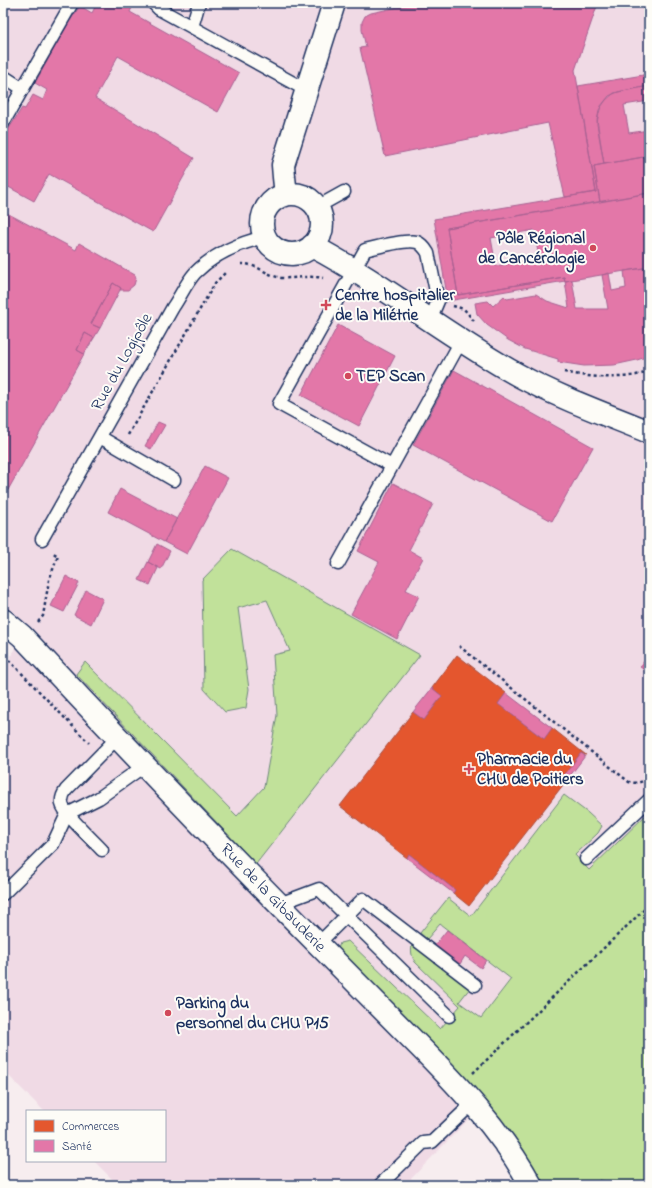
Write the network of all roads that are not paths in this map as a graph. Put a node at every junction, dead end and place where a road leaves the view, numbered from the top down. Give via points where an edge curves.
1 (72, 3) edge
2 (154, 3) edge
3 (199, 3) edge
4 (334, 3) edge
5 (192, 27) junction
6 (3, 76) edge
7 (23, 89) junction
8 (306, 90) junction
9 (3, 123) edge
10 (344, 192) dead end
11 (286, 194) junction
12 (317, 207) junction
13 (265, 237) junction
14 (312, 246) junction
15 (349, 280) junction
16 (430, 320) junction
17 (461, 341) junction
18 (649, 432) edge
19 (100, 437) junction
20 (392, 466) junction
21 (174, 480) dead end
22 (42, 539) dead end
23 (338, 564) dead end
24 (3, 620) edge
25 (117, 738) junction
26 (144, 766) junction
27 (649, 800) edge
28 (67, 814) junction
29 (102, 850) dead end
30 (586, 859) dead end
31 (3, 894) edge
32 (279, 904) junction
33 (346, 916) junction
34 (318, 944) junction
35 (475, 985) dead end
36 (449, 1016) dead end
37 (473, 1103) junction
38 (381, 1178) edge
39 (532, 1185) edge

1 - 7 lane
2 - 5 lane via 159,9
3 - 5 lane
4 - 8 street
5 - 8 lane
6 - 7 lane
7 - 9 lane
8 - 11 street via 283,164
10 - 12 lane
11 - 12 street via 306,197
11 - 13 street via 274,201 265,211 262,220
12 - 14 street via 322,220 322,230
13 - 14 street via 270,244 286,253 296,254
13 - 19 lane, Rue du Logipôle via 248,240 218,254 194,274
14 - 15 street
15 - 16 street
15 - 16 lane via 365,250 409,241 418,242 428,253 438,301
15 - 20 lane via 279,404
16 - 17 street
17 - 18 street via 519,375 580,404
17 - 20 lane
19 - 21 lane
19 - 22 lane, Rue du Logipôle
20 - 23 lane
24 - 25 street, Rue de la Gibauderie via 22,636
25 - 26 street, Rue de la Gibauderie
25 - 28 lane via 62,796 62,806
26 - 28 lane via 100,798
26 - 32 street, Rue de la Gibauderie
27 - 30 lane
28 - 29 lane
28 - 31 lane via 53,844
32 - 33 lane via 320,889
32 - 34 street, Rue de la Gibauderie
33 - 34 lane
33 - 35 lane via 363,899
33 - 36 lane
34 - 37 street, Rue de la Gibauderie
37 - 38 lane via 432,1142 421,1141
37 - 39 street, Rue de la Gibauderie via 509,1149

